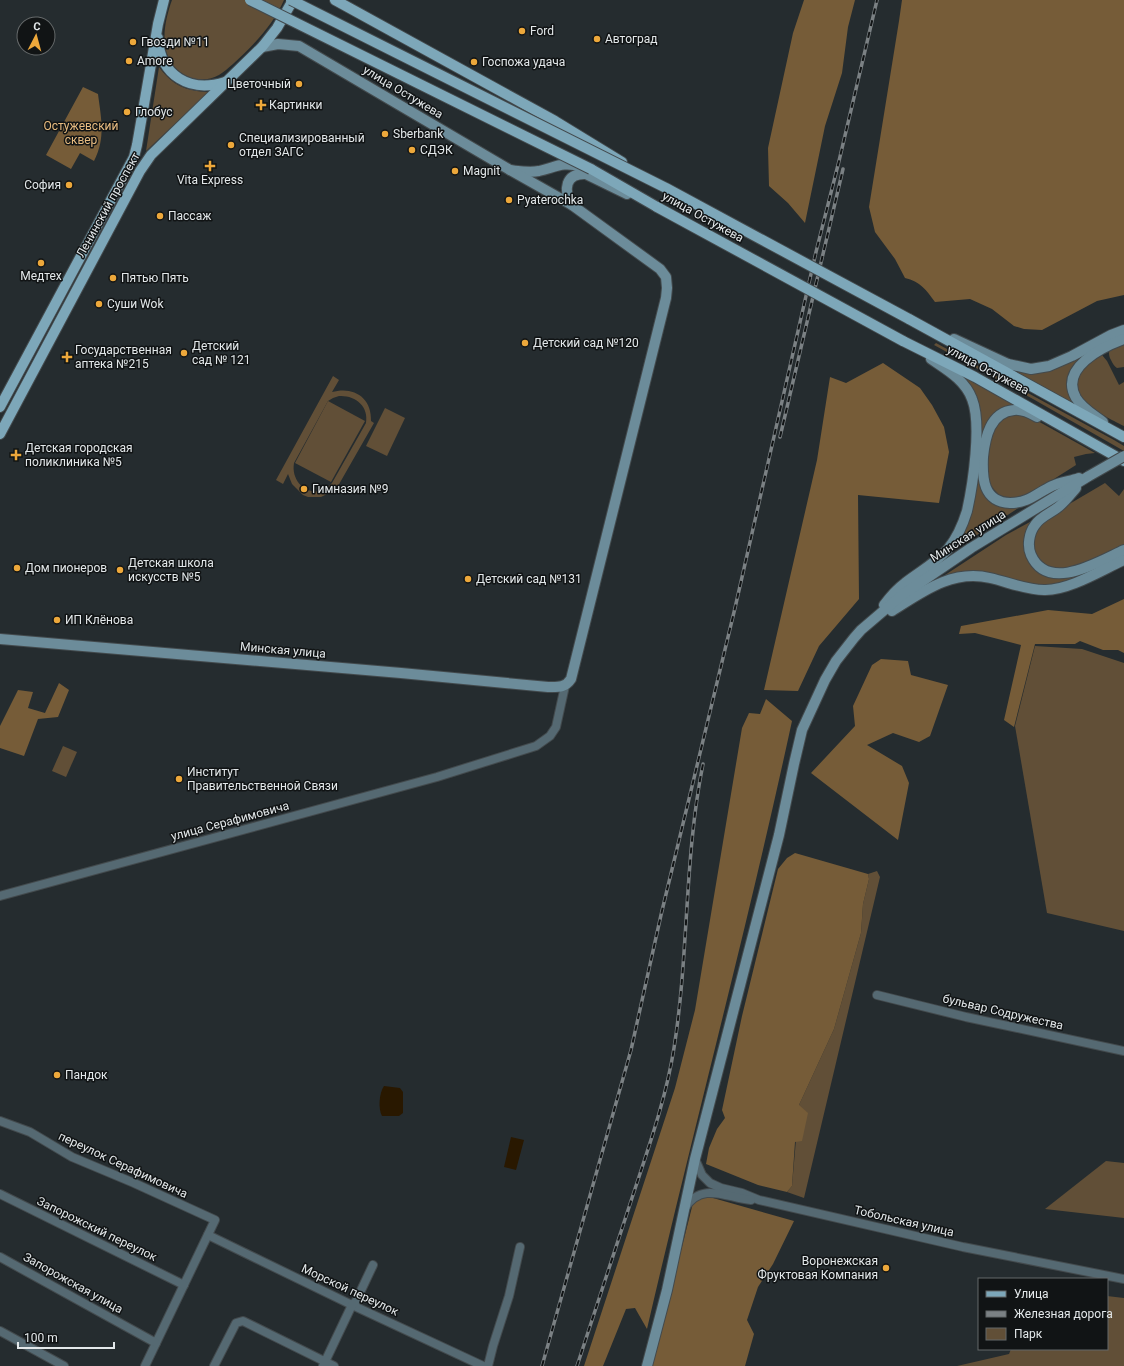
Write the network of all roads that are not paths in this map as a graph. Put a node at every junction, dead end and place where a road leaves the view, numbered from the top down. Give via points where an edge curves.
1 (164, 0) edge
2 (250, 0) edge
3 (292, 0) edge
4 (335, 0) edge
5 (158, 24) junction
6 (262, 47) junction
7 (227, 81) junction
8 (591, 169) junction
9 (510, 170) junction
10 (666, 188) junction
11 (572, 205) junction
12 (658, 207) junction
13 (909, 320) junction
14 (1124, 330) edge
15 (1124, 339) edge
16 (903, 341) junction
17 (0, 407) edge
18 (0, 434) edge
19 (1122, 436) edge
20 (1095, 444) junction
21 (1124, 456) edge
22 (1124, 460) edge
23 (1089, 476) junction
24 (1124, 550) edge
25 (1124, 560) edge
26 (861, 630) junction
27 (0, 639) edge
28 (565, 686) junction
29 (0, 896) edge
30 (876, 995) dead end
31 (1124, 1051) edge
32 (0, 1121) edge
33 (695, 1159) junction
34 (0, 1194) edge
35 (759, 1200) junction
36 (683, 1212) junction
37 (208, 1235) junction
38 (520, 1247) dead end
39 (0, 1257) edge
40 (373, 1264) dead end
41 (1124, 1279) edge
42 (184, 1284) junction
43 (352, 1305) junction
44 (0, 1331) edge
45 (156, 1343) junction
46 (324, 1364) edge
47 (64, 1366) edge
48 (145, 1366) edge
49 (214, 1366) edge
50 (334, 1366) edge
51 (483, 1366) edge
52 (488, 1366) edge
53 (647, 1366) edge

1 - 5 main road, Ленинский проспект
2 - 8 main road, bridge
3 - 6 main road, Ленинский проспект via 277,28
3 - 10 main road, bridge
4 - 10 main road, улица Остужева via 555,121
5 - 7 main road via 160,52 166,65 175,75 197,86
5 - 17 main road, Ленинский проспект via 134,157
6 - 7 main road, Ленинский проспект
6 - 9 street, улица Остужева via 278,44 299,46
7 - 18 main road, Ленинский проспект via 151,155 140,171
8 - 9 street, улица Остужева via 571,164 538,171
8 - 12 main road, улица Остужева
9 - 11 street
10 - 13 main road, улица Остужева, bridge
11 - 12 street via 567,197 567,185 571,178 586,174
11 - 28 street via 660,269 666,277 667,288 656,342 603,543 571,679
12 - 16 main road, улица Остужева, bridge
13 - 14 street via 1008,364 1031,369 1049,366
13 - 19 main road, улица Остужева
15 - 19 street via 1086,359 1079,366 1073,381 1073,389 1079,403
16 - 20 main road, улица Остужева via 975,376
16 - 26 street via 960,379 972,398 977,429 973,476 967,511 949,548 903,584
20 - 22 main road, улица Остужева
20 - 23 street via 1028,412 1017,410 1007,411 997,418 986,438 983,482 993,498 1001,501 1009,503 1026,500 1053,485
21 - 23 street, Минская улица, bridge
23 - 24 street via 1057,508 1035,524 1030,536 1031,556 1042,568 1060,574 1082,569
23 - 26 street, Минская улица via 926,578
25 - 26 street via 1050,590 1037,590 980,576 962,576 940,582 923,591
26 - 33 street, Минская улица via 840,655 822,685 802,730 779,835
27 - 28 street, Минская улица via 548,687
28 - 29 street, улица Серафимовича via 556,727 550,736 536,746 438,777
30 - 31 street, бульвар Содружества
32 - 37 street, переулок Серафимовича via 30,1132 72,1157 134,1182 215,1220
33 - 35 street, Тобольская улица via 702,1175 710,1183
33 - 36 street, Минская улица
34 - 42 street, Запорожский переулок
35 - 36 street via 708,1193 692,1199
35 - 41 street, Тобольская улица via 963,1247
36 - 53 street, Минская улица via 667,1290
37 - 42 street
37 - 43 street, Морской переулок
38 - 52 street via 509,1296
39 - 45 street, Запорожская улица
40 - 43 street
42 - 45 street
43 - 46 street
43 - 51 street, Морской переулок
44 - 47 street
45 - 48 street
46 - 49 street via 243,1321 236,1323
46 - 50 street

